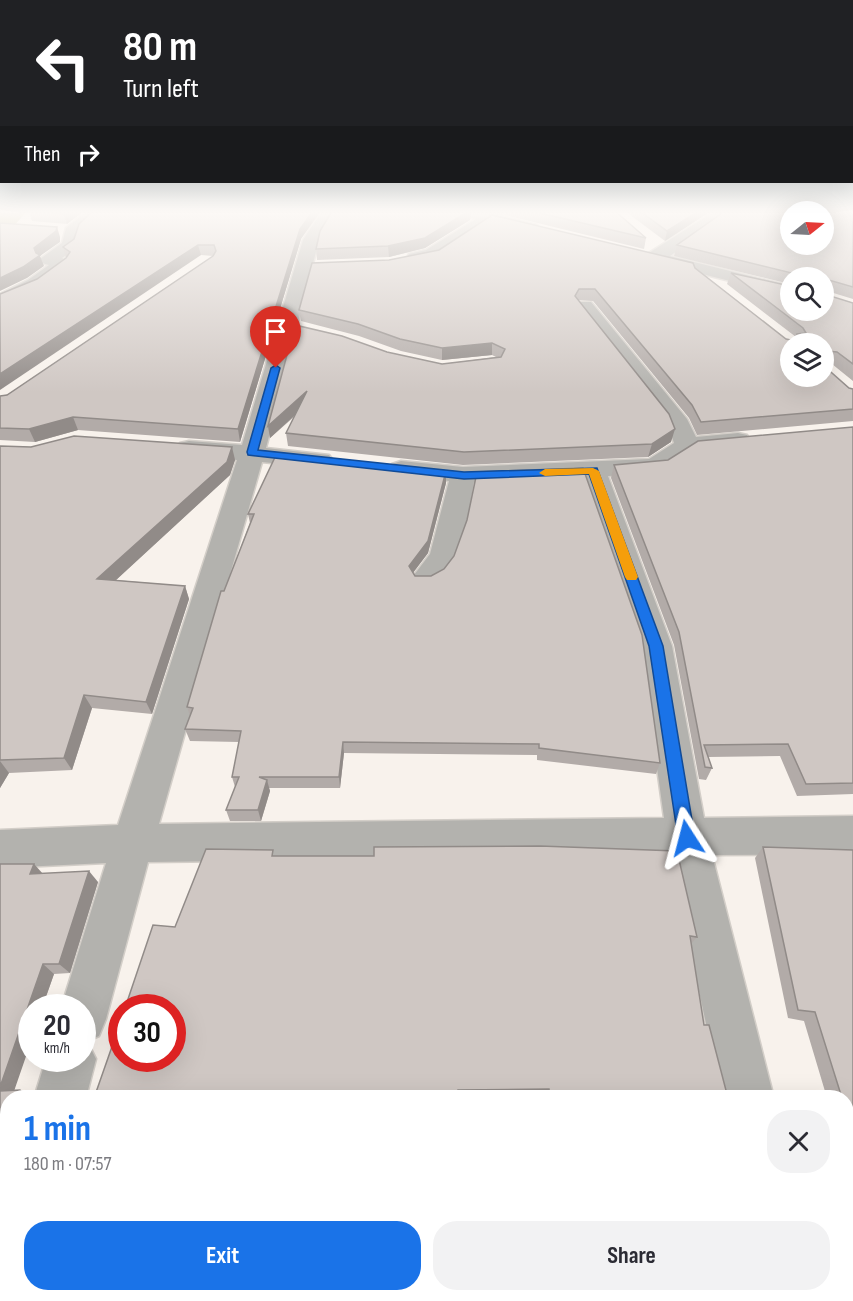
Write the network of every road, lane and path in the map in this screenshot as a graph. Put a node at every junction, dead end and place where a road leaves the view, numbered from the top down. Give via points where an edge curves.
1 (50, 272) edge
2 (314, 272) edge
3 (698, 272) edge
4 (716, 272) edge
5 (780, 288) edge
6 (726, 294) edge
7 (0, 301) edge
8 (584, 306) edge
9 (758, 438) edge
10 (687, 445) junction
11 (171, 446) edge
12 (252, 452) junction
13 (346, 463) edge
14 (381, 466) edge
15 (593, 471) junction
16 (464, 475) junction
17 (426, 579) edge
18 (853, 835) edge
19 (687, 838) junction
20 (133, 843) junction
21 (0, 849) edge
22 (89, 994) edge
23 (67, 1072) edge
24 (62, 1090) edge
25 (746, 1090) edge

1 - 7 street
2 - 12 street via 298,329
3 - 6 street
4 - 5 street
8 - 10 street via 679,424
9 - 10 street
10 - 15 street via 655,466
11 - 12 street
12 - 13 street
12 - 20 street
14 - 16 street
15 - 16 street
15 - 19 street via 656,646
16 - 17 street via 444,556
18 - 19 street
19 - 20 street
19 - 25 street
20 - 21 street
20 - 22 street
23 - 24 street

